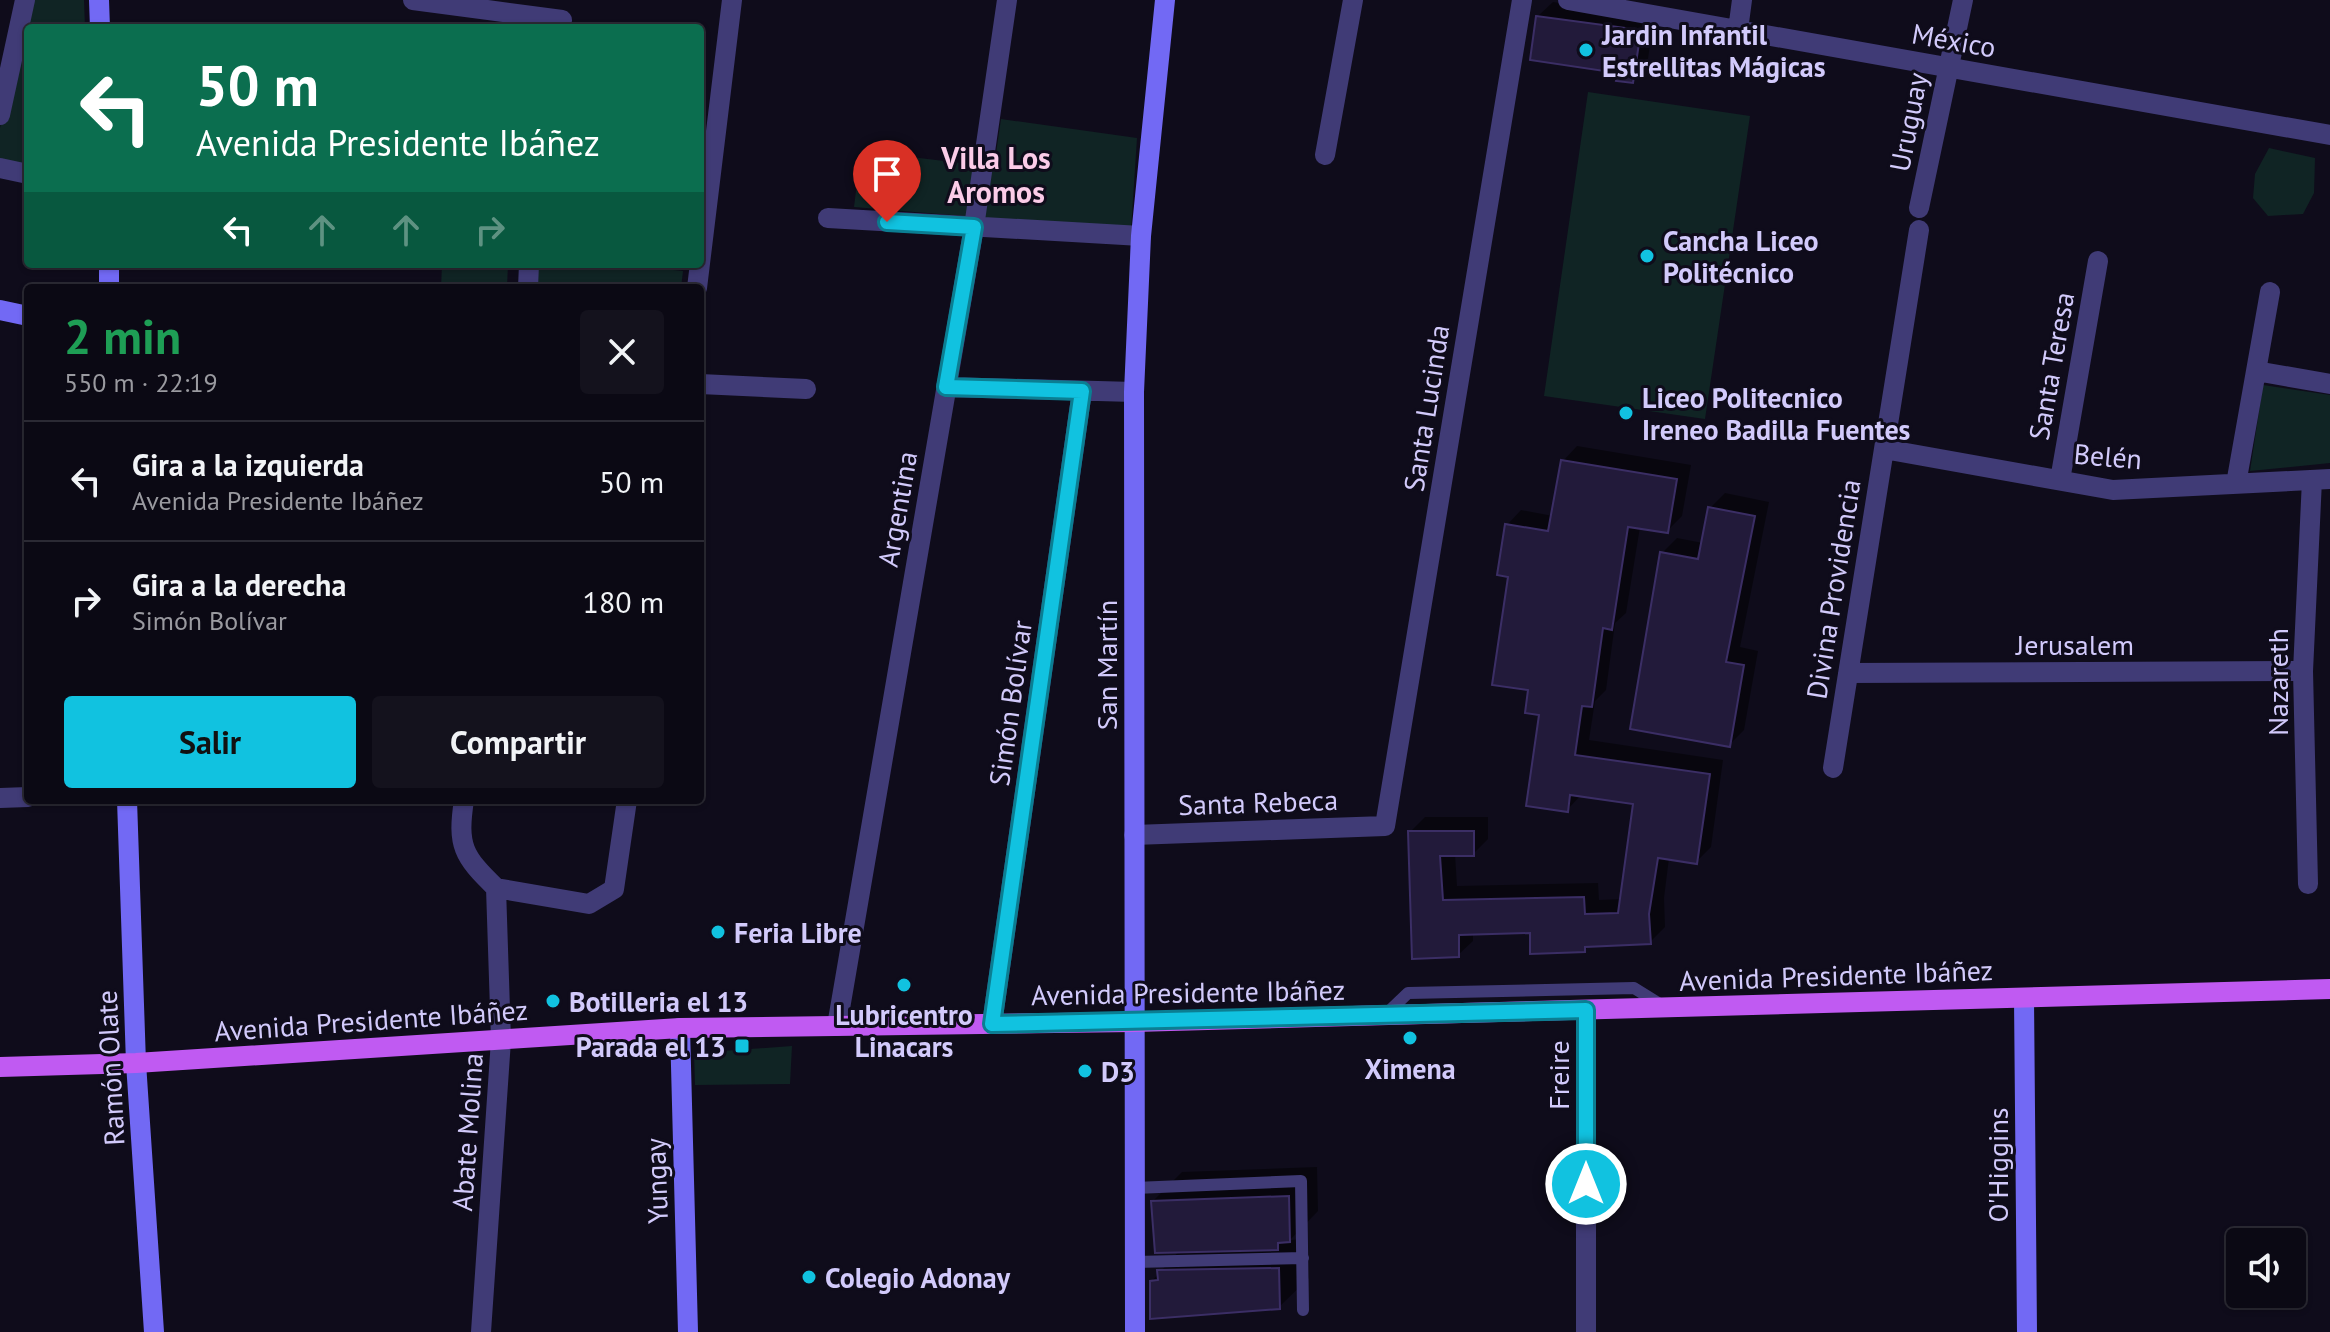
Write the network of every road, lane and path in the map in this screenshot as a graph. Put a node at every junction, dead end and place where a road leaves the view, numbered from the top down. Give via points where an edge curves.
1 (25, 0) edge
2 (99, 0) edge
3 (413, 0) edge
4 (732, 0) edge
5 (1007, 0) edge
6 (1165, 0) edge
7 (1353, 0) edge
8 (1522, 0) edge
9 (1568, 0) edge
10 (1742, 0) edge
11 (1963, 0) edge
12 (563, 16) edge
13 (100, 24) edge
14 (1738, 30) junction
15 (1947, 67) junction
16 (0, 115) edge
17 (2330, 135) edge
18 (1325, 155) dead end
19 (0, 168) edge
20 (24, 173) edge
21 (1919, 208) dead end
22 (828, 218) dead end
23 (974, 227) junction
24 (1919, 230) dead end
25 (704, 231) edge
26 (1141, 236) junction
27 (2098, 261) dead end
28 (2270, 292) dead end
29 (0, 310) edge
30 (24, 315) edge
31 (2256, 371) junction
32 (704, 384) edge
33 (2330, 384) edge
34 (946, 387) junction
35 (806, 389) dead end
36 (1082, 391) junction
37 (1134, 392) junction
38 (1884, 449) junction
39 (2060, 480) junction
40 (2321, 480) edge
41 (2236, 484) junction
42 (2303, 671) junction
43 (1848, 673) junction
44 (1833, 768) dead end
45 (24, 797) edge
46 (0, 798) edge
47 (127, 804) edge
48 (463, 804) edge
49 (626, 804) edge
50 (1385, 826) joint
51 (1134, 835) junction
52 (2308, 884) dead end
53 (496, 888) junction
54 (2330, 989) edge
55 (2024, 998) junction
56 (1665, 1008) junction
57 (1586, 1010) junction
58 (1385, 1015) junction
59 (1134, 1022) junction
60 (992, 1024) junction
61 (837, 1026) junction
62 (680, 1028) junction
63 (501, 1040) junction
64 (136, 1063) junction
65 (0, 1067) edge
66 (1135, 1188) junction
67 (1303, 1258) junction
68 (1135, 1262) junction
69 (1303, 1310) dead end
70 (154, 1332) edge
71 (481, 1332) edge
72 (688, 1332) edge
73 (1135, 1332) edge
74 (1586, 1332) edge
75 (2027, 1332) edge

1 - 16 street
2 - 13 street
3 - 12 street
4 - 25 street
5 - 23 street, Argentina
6 - 26 street, San Martín
7 - 18 street
8 - 50 street, Santa Lucinda
9 - 14 street, México
10 - 14 street
11 - 15 street, Uruguay
14 - 15 street, México
15 - 17 street, México
15 - 21 street, Uruguay
19 - 20 street
22 - 23 street
23 - 26 street
23 - 34 street, Argentina
24 - 38 street, Divina Providencia
26 - 37 street, San Martín
27 - 39 street, Santa Teresa
28 - 31 street
29 - 30 street
31 - 33 street
31 - 41 street
32 - 35 street
34 - 36 street
34 - 61 street, Argentina
36 - 37 street
36 - 60 street, Simón Bolívar
37 - 51 street, San Martín
38 - 39 street, Belén
38 - 43 street, Divina Providencia
39 - 41 street, Belén via 2113,490
40 - 41 street, Belén
40 - 42 street, Nazareth
42 - 43 street, Jerusalem
42 - 52 street, Nazareth
43 - 44 street, Divina Providencia
45 - 46 street
47 - 64 street, Ramón Olate
48 - 53 street via 458,837 476,869
49 - 53 street via 614,889 589,904
50 - 51 street, Santa Rebeca
51 - 59 street, San Martín
53 - 63 street, Abate Molina
54 - 55 main road, Avenida Presidente Ibáñez
55 - 56 main road, Avenida Presidente Ibáñez
55 - 75 street, O'Higgins
56 - 57 main road, Avenida Presidente Ibáñez
56 - 58 lane via 1634,988 1408,993
57 - 58 main road, Avenida Presidente Ibáñez
57 - 74 street, Freire
58 - 59 main road, Avenida Presidente Ibáñez
59 - 60 main road, Avenida Presidente Ibáñez
59 - 66 street, San Martín
60 - 61 main road, Avenida Presidente Ibáñez
61 - 62 main road, Avenida Presidente Ibáñez
62 - 63 main road, Avenida Presidente Ibáñez
62 - 72 street, Yungay
63 - 64 main road, Avenida Presidente Ibáñez
63 - 71 street, Abate Molina
64 - 65 main road, Avenida Presidente Ibáñez
64 - 70 street, Ramón Olate
66 - 67 lane via 1301,1181
66 - 68 street, San Martín
67 - 68 lane
67 - 69 lane
68 - 73 street, San Martín

